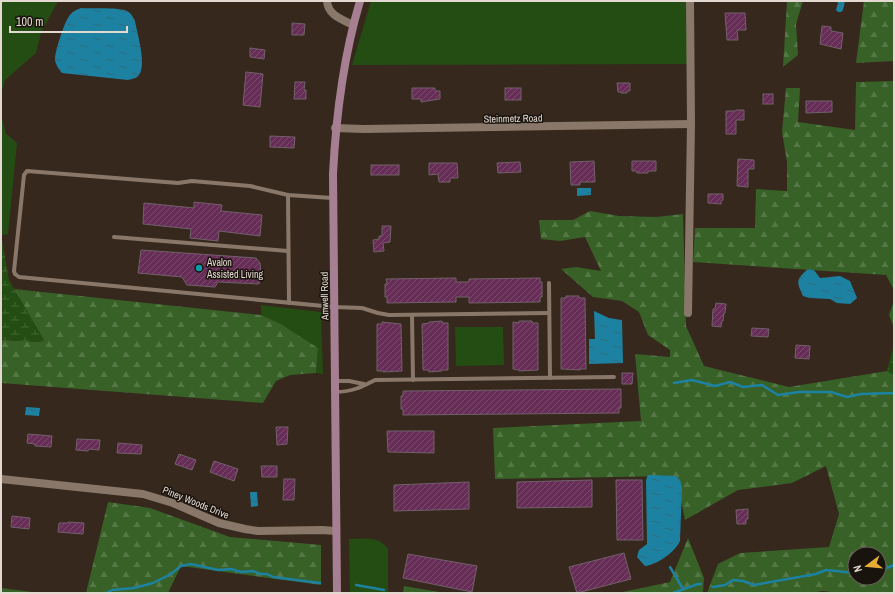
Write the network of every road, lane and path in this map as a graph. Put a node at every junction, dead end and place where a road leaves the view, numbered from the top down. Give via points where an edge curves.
1 (327, 1) edge
2 (360, 1) edge
3 (690, 1) edge
4 (353, 24) junction
5 (691, 124) junction
6 (335, 128) junction
7 (288, 195) junction
8 (332, 198) junction
9 (114, 237) dead end
10 (288, 251) junction
11 (549, 283) dead end
12 (289, 303) junction
13 (334, 307) junction
14 (549, 313) junction
15 (688, 313) dead end
16 (412, 315) junction
17 (614, 377) dead end
18 (550, 378) junction
19 (413, 380) junction
20 (335, 381) junction
21 (364, 384) junction
22 (335, 392) junction
23 (1, 479) edge
24 (336, 531) junction
25 (337, 593) edge

1 - 4 street via 329,11
2 - 4 main road, Amwell Road
3 - 5 street
4 - 6 main road, Amwell Road
5 - 6 street, Steinmetz Road
5 - 15 street
6 - 8 main road, Amwell Road
7 - 8 lane
7 - 10 lane
7 - 12 lane via 250,186 27,171 24,175 14,271 19,277
8 - 13 main road, Amwell Road
9 - 10 lane
10 - 12 lane
11 - 14 lane
12 - 13 lane
13 - 16 lane via 362,308 389,315
13 - 20 main road, Amwell Road
14 - 16 lane
14 - 18 lane
16 - 19 lane
17 - 18 lane
18 - 19 lane
19 - 21 lane via 375,380
20 - 21 lane
20 - 22 main road, Amwell Road
21 - 22 lane via 346,392
22 - 24 main road, Amwell Road
23 - 24 street, Piney Woods Drive via 143,494 174,503 219,523 245,530
24 - 25 main road, Amwell Road

